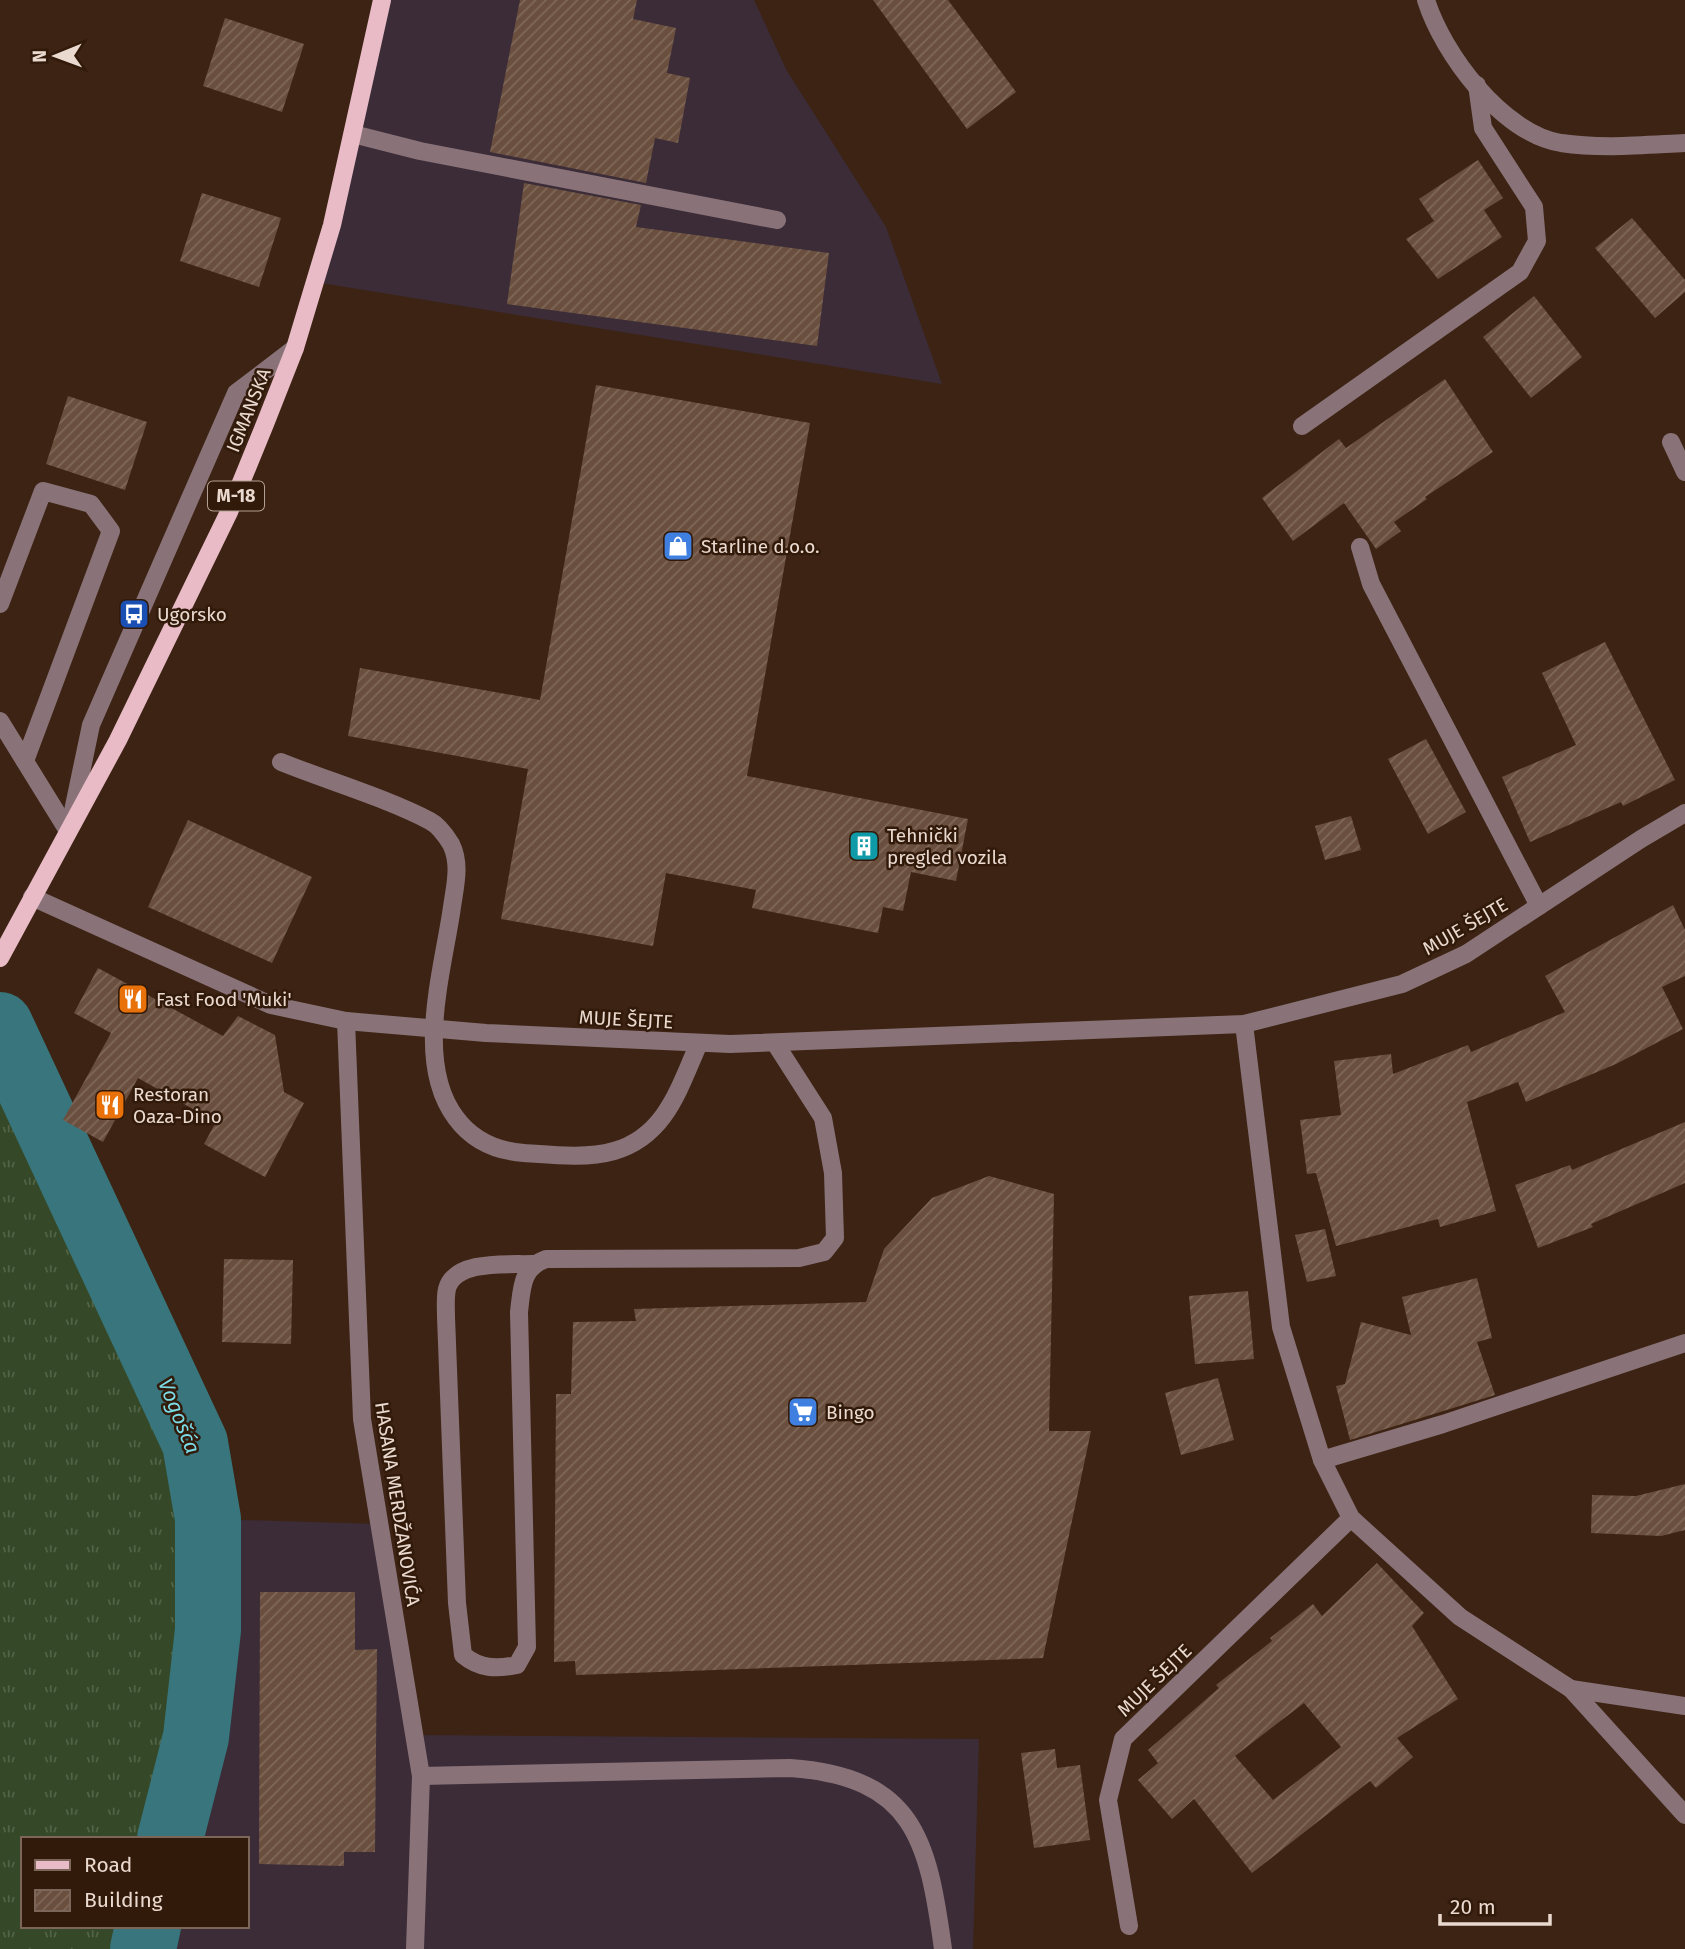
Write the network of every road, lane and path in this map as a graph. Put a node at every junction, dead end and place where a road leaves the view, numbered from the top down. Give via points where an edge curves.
1 (383, 0) edge
2 (1426, 0) edge
3 (1477, 85) junction
4 (353, 134) junction
5 (1685, 143) edge
6 (777, 220) dead end
7 (295, 348) junction
8 (1302, 426) dead end
9 (1671, 442) dead end
10 (1685, 472) edge
11 (1360, 547) dead end
12 (0, 604) edge
13 (0, 721) edge
14 (25, 761) junction
15 (281, 762) dead end
16 (1685, 813) edge
17 (68, 831) junction
18 (32, 897) junction
19 (1539, 906) junction
20 (0, 958) edge
21 (346, 1021) junction
22 (1244, 1024) junction
23 (434, 1029) junction
24 (699, 1043) junction
25 (775, 1043) junction
26 (533, 1264) junction
27 (1685, 1343) edge
28 (1322, 1460) junction
29 (1351, 1518) junction
30 (1571, 1689) junction
31 (1685, 1706) edge
32 (421, 1776) junction
33 (1685, 1815) edge
34 (1129, 1926) dead end
35 (415, 1949) edge
36 (943, 1949) edge

1 - 4 main road, IGMANSKA / M-18
2 - 3 street via 1434,23
3 - 5 street via 1512,123 1559,143
3 - 8 street via 1483,128 1534,207 1536,241 1520,272
4 - 6 street via 420,152
4 - 7 main road, IGMANSKA / M-18 via 332,225
7 - 17 main road, IGMANSKA / M-18 via 229,512 118,740
7 - 17 street via 236,393 91,725
9 - 10 street
11 - 19 street via 1371,584
12 - 14 street via 43,491 91,504 111,531
13 - 14 street
14 - 17 street
15 - 23 street via 432,821 450,844 457,876
16 - 19 street, MUJE ŠEJTE
17 - 18 main road, IGMANSKA / M-18
18 - 20 main road, IGMANSKA / M-18
18 - 21 street, MUJE ŠEJTE via 271,1005
19 - 22 street, MUJE ŠEJTE via 1466,954 1402,984
21 - 23 street, MUJE ŠEJTE
21 - 32 street, HASANA MERDŽANOVIĆA via 362,1419
22 - 25 street, MUJE ŠEJTE
22 - 28 street via 1281,1327
23 - 24 street, MUJE ŠEJTE
23 - 24 street via 438,1083 459,1122 493,1148 553,1155 604,1153 636,1143 668,1110
24 - 25 street, MUJE ŠEJTE
25 - 26 street via 823,1118 833,1172 835,1238 824,1252 799,1258 546,1259
26 - 26 street via 523,1278 519,1312 527,1647 517,1665 497,1668 476,1665 463,1655 461,1642 447,1288 457,1275 475,1268
27 - 28 street
28 - 29 street
29 - 30 street via 1460,1617
29 - 34 street, MUJE ŠEJTE via 1123,1739 1108,1800
30 - 31 street
30 - 33 street
32 - 35 street, HASANA MERDŽANOVIĆA
32 - 36 street via 829,1771 867,1784 898,1806 919,1838

